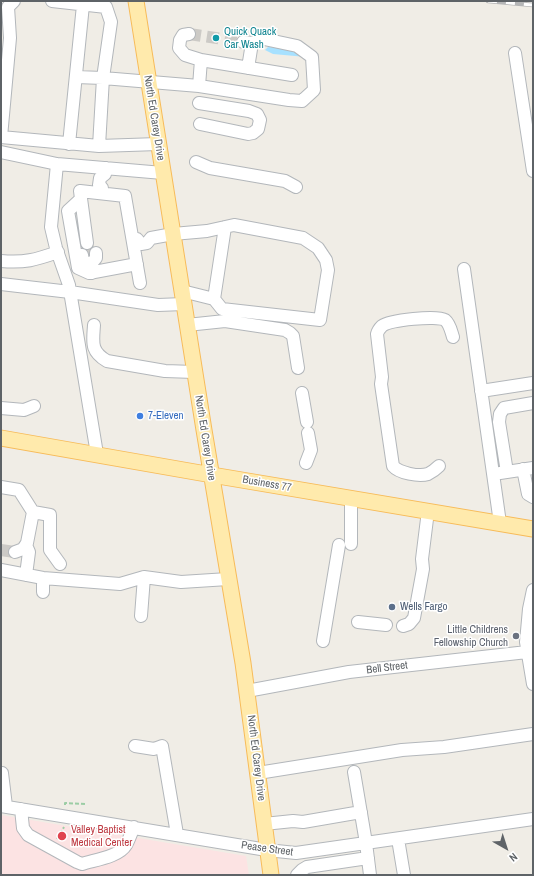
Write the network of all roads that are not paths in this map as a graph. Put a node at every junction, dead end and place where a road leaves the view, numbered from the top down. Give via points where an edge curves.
1 (14, 1) edge
2 (52, 1) edge
3 (136, 1) edge
4 (83, 5) junction
5 (189, 34) dead end
6 (515, 52) dead end
7 (201, 60) junction
8 (248, 68) junction
9 (292, 75) dead end
10 (76, 77) junction
11 (103, 78) junction
12 (149, 81) junction
13 (199, 86) junction
14 (199, 103) dead end
15 (200, 124) dead end
16 (69, 144) junction
17 (158, 144) junction
18 (98, 146) junction
19 (1, 152) edge
20 (532, 155) edge
21 (196, 162) dead end
22 (57, 164) junction
23 (105, 171) junction
24 (533, 171) edge
25 (163, 173) junction
26 (296, 187) dead end
27 (102, 191) junction
28 (81, 200) junction
29 (225, 227) junction
30 (173, 234) junction
31 (135, 239) junction
32 (58, 252) junction
33 (89, 254) junction
34 (1, 261) edge
35 (137, 264) junction
36 (464, 269) dead end
37 (140, 283) dead end
38 (1, 284) edge
39 (70, 292) junction
40 (183, 297) junction
41 (214, 299) junction
42 (94, 324) dead end
43 (187, 325) junction
44 (453, 337) dead end
45 (298, 368) dead end
46 (194, 372) junction
47 (533, 383) edge
48 (481, 391) junction
49 (302, 392) dead end
50 (533, 403) edge
51 (34, 406) dead end
52 (1, 408) edge
53 (1, 436) edge
54 (97, 454) junction
55 (306, 463) dead end
56 (440, 466) dead end
57 (528, 468) edge
58 (507, 472) junction
59 (212, 475) junction
60 (493, 475) junction
61 (1, 487) edge
62 (351, 498) junction
63 (533, 498) edge
64 (428, 511) junction
65 (33, 512) junction
66 (500, 523) junction
67 (533, 529) edge
68 (26, 545) junction
69 (15, 552) tunnel mouth
70 (1, 570) edge
71 (26, 575) junction
72 (144, 577) junction
73 (43, 578) junction
74 (73, 579) junction
75 (228, 579) junction
76 (533, 590) edge
77 (43, 592) dead end
78 (141, 616) dead end
79 (358, 622) dead end
80 (386, 625) dead end
81 (403, 626) dead end
82 (323, 641) dead end
83 (529, 645) edge
84 (533, 684) edge
85 (247, 691) junction
86 (533, 734) edge
87 (134, 746) dead end
88 (354, 772) dead end
89 (258, 773) junction
90 (2, 774) dead end
91 (3, 806) edge
92 (21, 809) junction
93 (361, 812) junction
94 (533, 819) edge
95 (264, 824) junction
96 (134, 827) junction
97 (177, 834) junction
98 (398, 838) junction
99 (366, 843) junction
100 (267, 850) junction
101 (368, 858) junction
102 (271, 875) edge
103 (297, 875) edge
104 (370, 875) edge
105 (404, 875) edge

1 - 16 street via 8,8 10,38 1,137
2 - 4 street
3 - 12 main road, North Ed Carey Drive
4 - 10 street
4 - 11 street via 106,8 111,22
5 - 7 street via 183,35 179,48 185,55
6 - 20 street
7 - 8 street
7 - 13 street
8 - 9 street
8 - 13 street via 248,42 264,39 297,46 312,57 314,90 302,100 296,100
10 - 11 street
10 - 16 street
11 - 12 street
11 - 18 street
12 - 13 street
12 - 17 main road, North Ed Carey Drive
14 - 15 street via 249,111 257,114 260,120 258,129 248,134
16 - 18 street
17 - 18 street
17 - 25 main road, North Ed Carey Drive
19 - 22 street
20 - 24 street
21 - 26 street via 210,168 285,181
22 - 23 street
22 - 32 street via 51,227
23 - 25 street
23 - 27 street via 110,179 108,187
25 - 30 main road, North Ed Carey Drive
27 - 28 street via 80,191
27 - 31 street via 125,196
28 - 33 street
28 - 33 street via 68,211 78,268 89,273
29 - 30 street
29 - 41 street
29 - 41 street via 234,225 303,238 318,248 326,260 328,270 320,320 222,309
30 - 31 street via 151,238 139,235
30 - 40 main road, North Ed Carey Drive
31 - 35 street
32 - 34 street via 33,260
32 - 39 street via 70,285
33 - 35 street
35 - 37 street
36 - 48 street
38 - 39 street
39 - 40 street via 158,305
39 - 54 street
40 - 41 street
40 - 43 main road, North Ed Carey Drive
42 - 46 street via 95,350 107,361 165,371
43 - 45 street via 225,321 285,330 293,336
43 - 46 main road, North Ed Carey Drive
44 - 56 street via 446,321 432,317 385,324 377,334 381,384 393,466 400,471 418,475 426,474
46 - 59 main road, North Ed Carey Drive
47 - 48 street
48 - 60 street
49 - 55 street via 311,450
50 - 58 street via 504,408 500,414
51 - 52 street via 24,410
53 - 54 main road, Business 77
54 - 59 main road, Business 77
57 - 58 street
57 - 63 street via 528,494
58 - 60 street
59 - 62 main road, Business 77
59 - 75 main road, North Ed Carey Drive
60 - 66 street
61 - 65 street via 19,490
62 - 64 main road, Business 77
62 - 82 street via 345,545
64 - 66 main road, Business 77
64 - 81 street via 423,569 414,618 410,624
65 - 68 street
65 - 74 street via 50,515 50,550
66 - 67 main road, Business 77
68 - 69 street
68 - 71 street via 29,552
70 - 71 street
71 - 73 street
72 - 74 street via 120,584
72 - 75 street via 181,582
72 - 78 street
73 - 74 street
73 - 77 street
75 - 85 main road, North Ed Carey Drive
76 - 83 street via 529,609
79 - 80 street
83 - 84 street
83 - 85 street, Bell Street via 349,672
85 - 89 main road, North Ed Carey Drive
86 - 89 street via 444,747 402,750
87 - 97 street via 154,749 162,746
88 - 93 street
89 - 95 main road, North Ed Carey Drive
90 - 91 street
91 - 92 street, Pease Street
92 - 96 street, Pease Street
92 - 96 street via 23,828 28,835 82,864 122,851
93 - 95 street via 303,822
93 - 99 street
94 - 98 street, Pease Street
95 - 100 main road, North Ed Carey Drive
96 - 97 street, Pease Street
97 - 100 street, Pease Street
98 - 99 street, Pease Street
98 - 105 street
99 - 100 street, Pease Street via 296,853
99 - 101 street
100 - 102 main road, North Ed Carey Drive
101 - 103 street via 307,867
101 - 104 street

